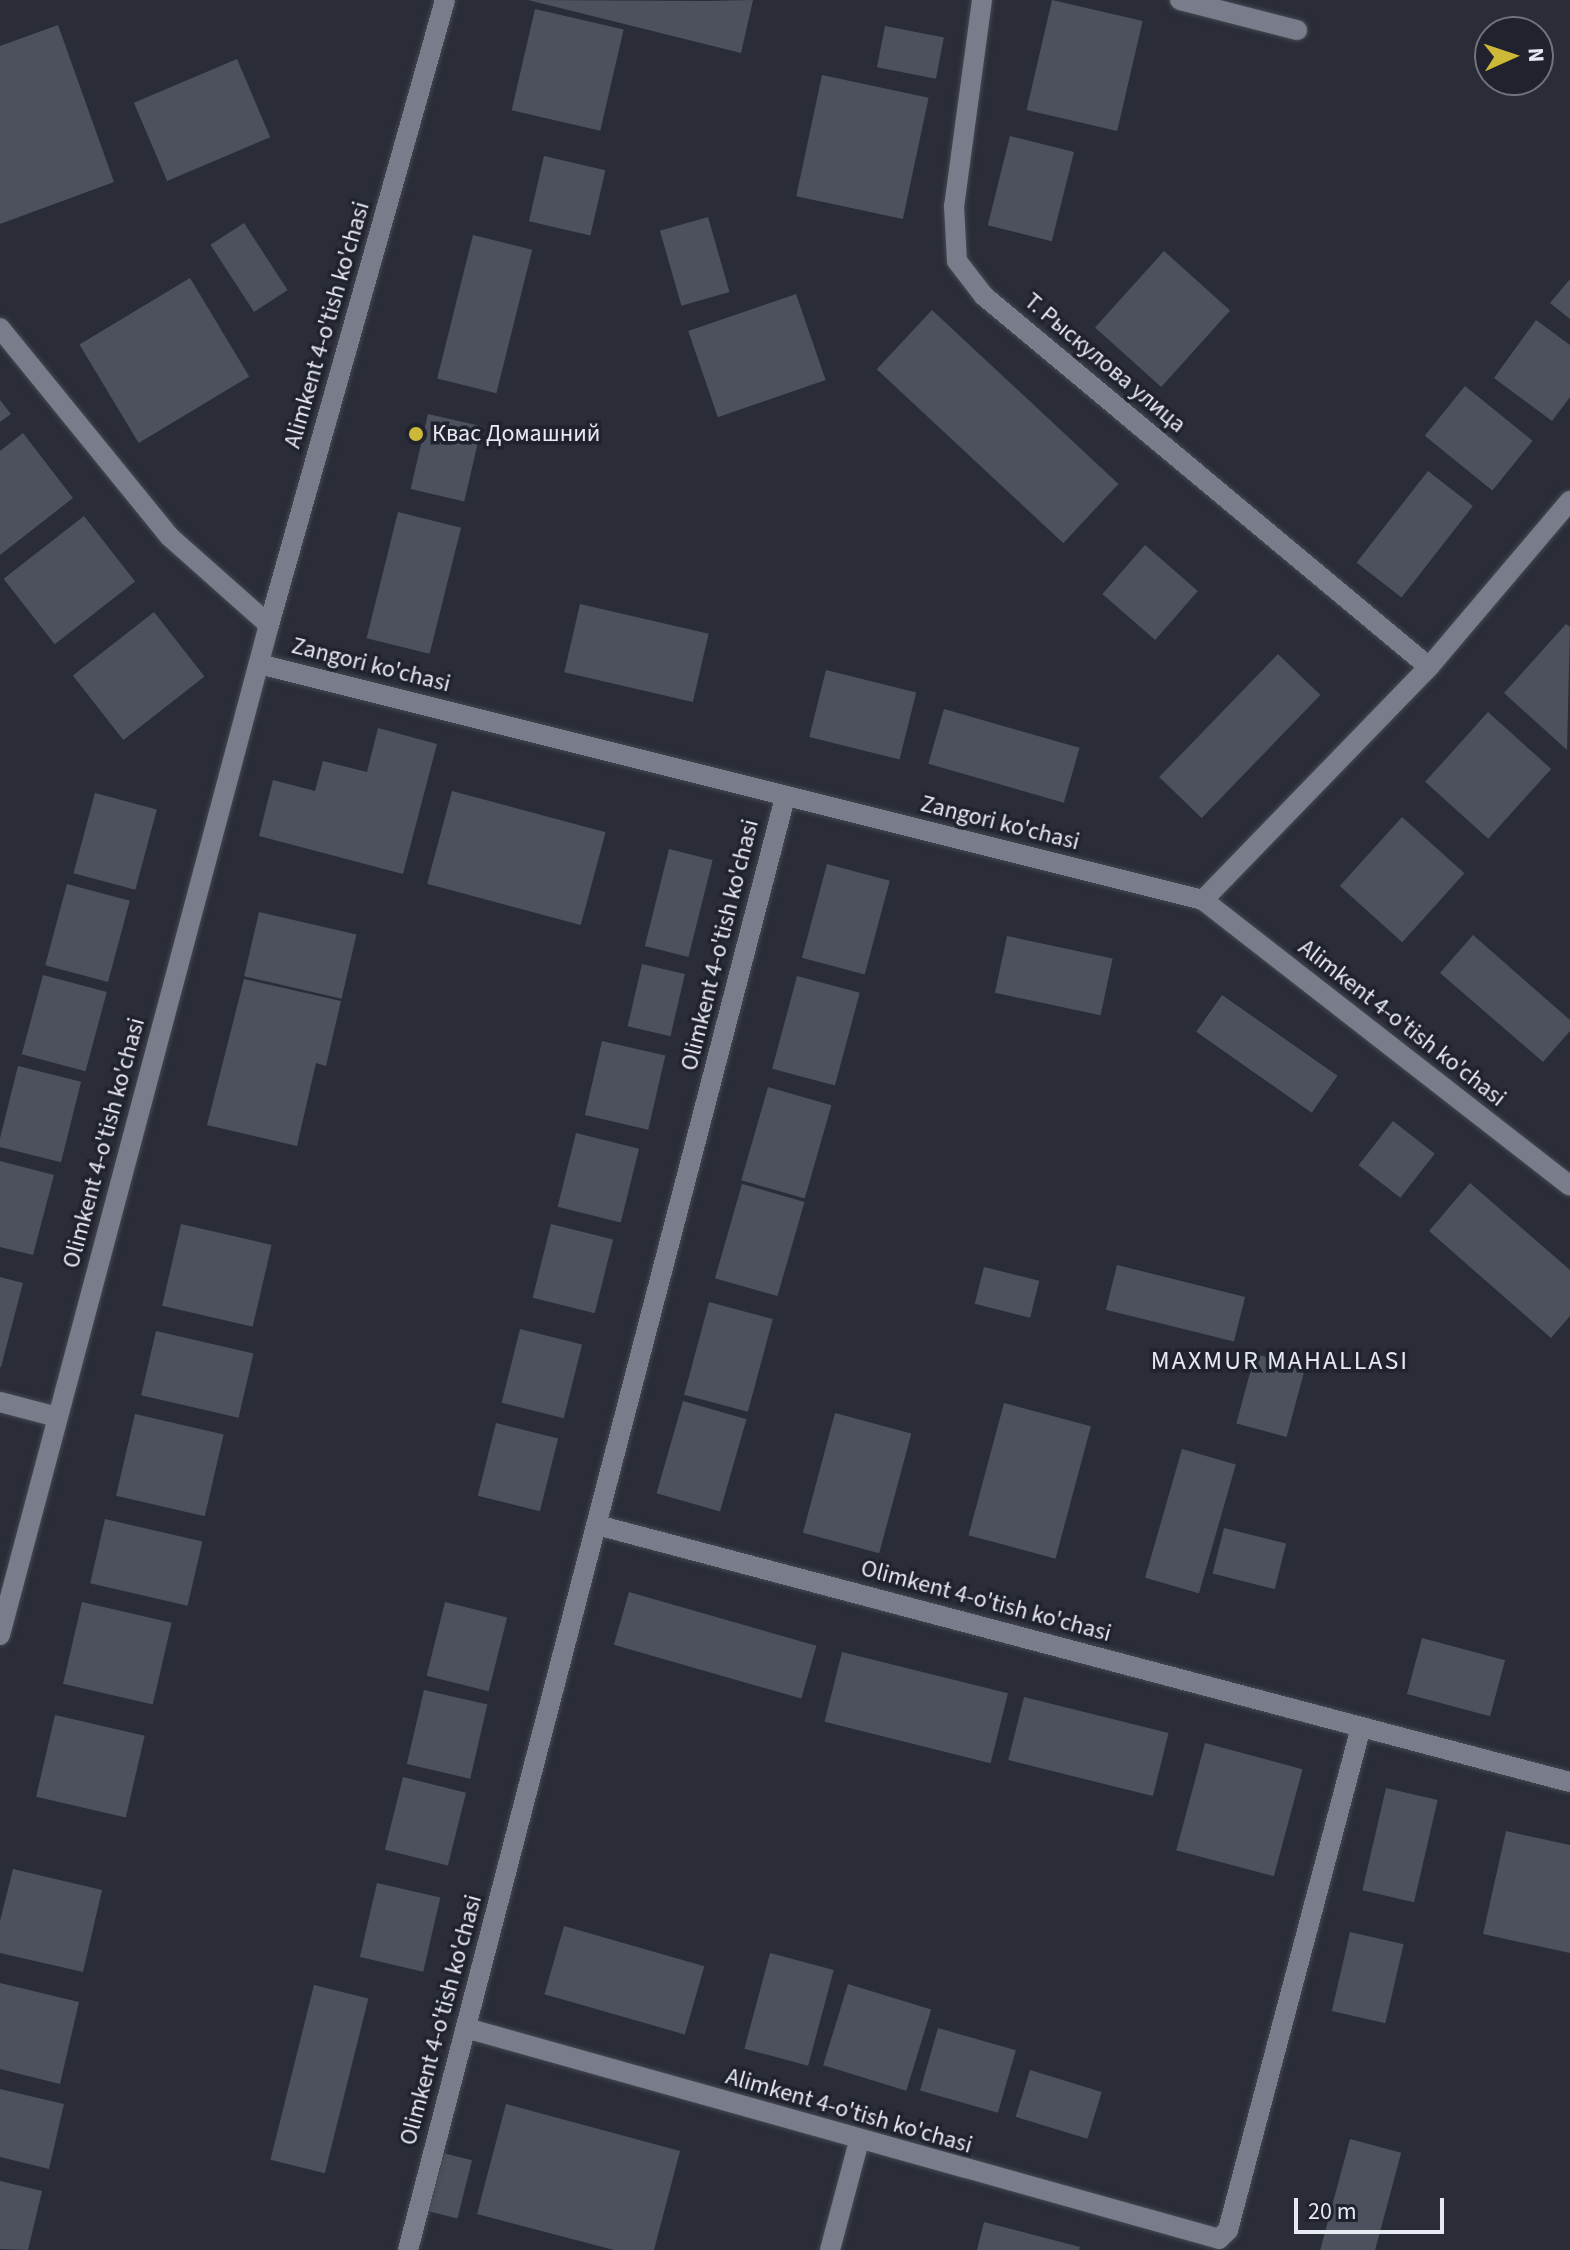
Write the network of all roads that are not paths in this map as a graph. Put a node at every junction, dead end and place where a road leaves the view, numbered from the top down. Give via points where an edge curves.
1 (445, 0) edge
2 (982, 0) edge
3 (1180, 0) edge
4 (1297, 30) dead end
5 (0, 328) edge
6 (1570, 501) edge
7 (269, 625) junction
8 (259, 664) junction
9 (1429, 667) junction
10 (785, 797) junction
11 (1203, 900) junction
12 (1570, 1186) edge
13 (0, 1402) edge
14 (57, 1417) junction
15 (597, 1525) junction
16 (0, 1635) edge
17 (1361, 1727) junction
18 (1570, 1782) edge
19 (466, 2028) junction
20 (859, 2141) junction
21 (408, 2250) edge
22 (830, 2250) edge

1 - 7 street, Alimkent 4-o'tish ko'chasi
2 - 9 street, Т. Рыскулова улица via 954,206 957,261 984,296
3 - 4 street
5 - 7 street via 170,537
6 - 9 street
7 - 8 street, Alimkent 4-o'tish ko'chasi
8 - 10 street, Zangori ko'chasi
8 - 14 street, Olimkent 4-o'tish ko'chasi
9 - 11 street
10 - 11 street, Zangori ko'chasi
10 - 15 street, Olimkent 4-o'tish ko'chasi
11 - 12 street, Alimkent 4-o'tish ko'chasi
13 - 14 street
14 - 16 street, Olimkent 4-o'tish ko'chasi
15 - 17 street, Olimkent 4-o'tish ko'chasi
15 - 19 street, Olimkent 4-o'tish ko'chasi
17 - 18 street, Olimkent 4-o'tish ko'chasi
17 - 20 street, Alimkent 4-o'tish ko'chasi via 1228,2230 1219,2239
19 - 20 street, Alimkent 4-o'tish ko'chasi
19 - 21 street, Olimkent 4-o'tish ko'chasi
20 - 22 street

